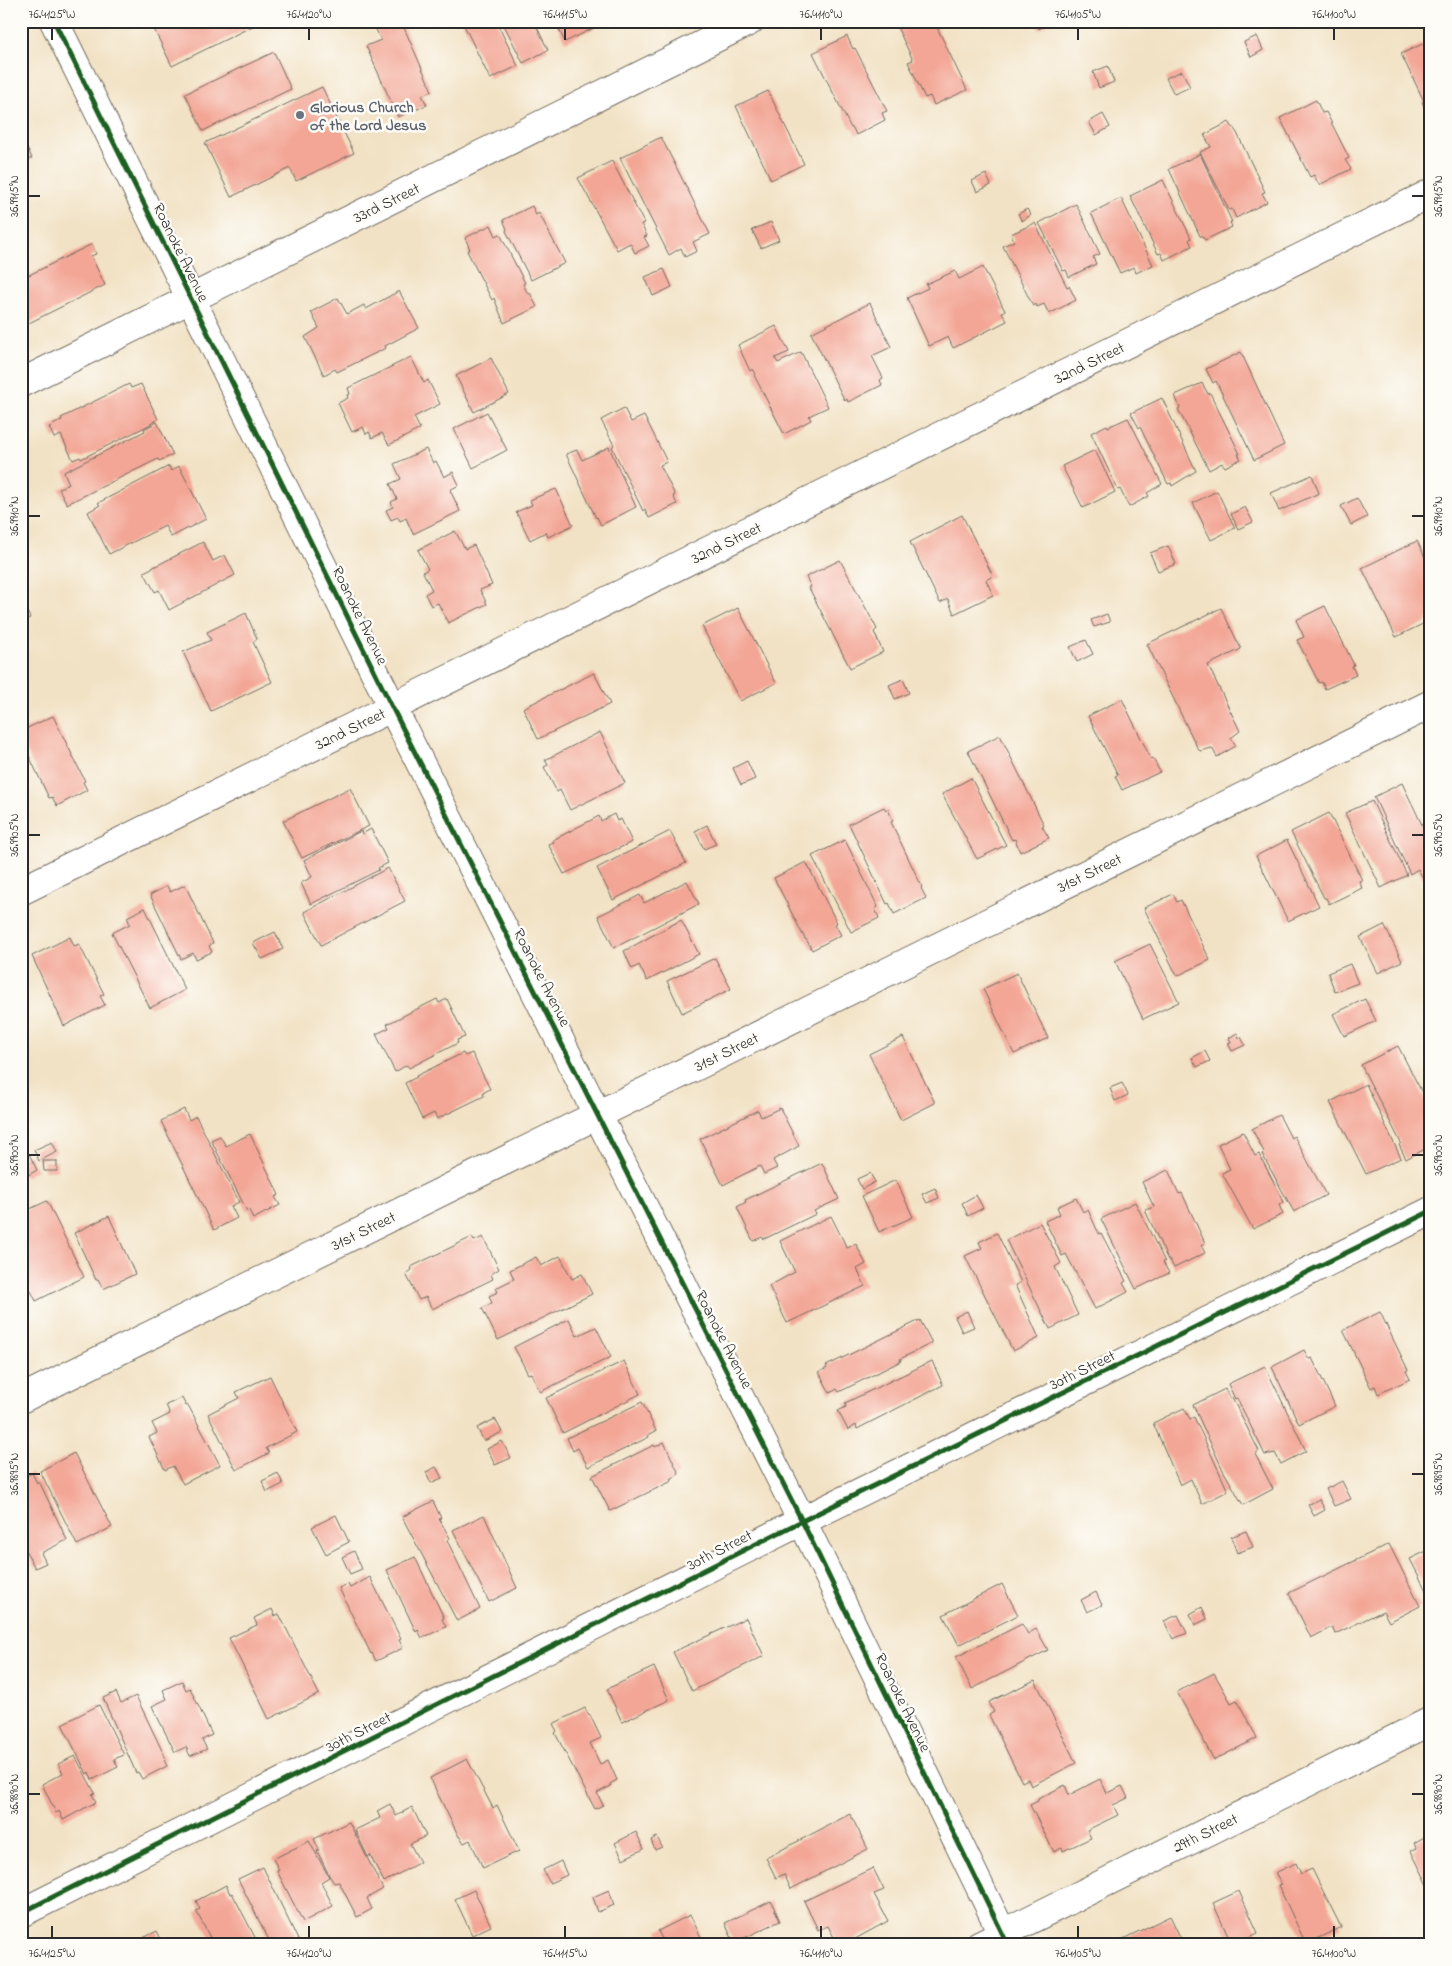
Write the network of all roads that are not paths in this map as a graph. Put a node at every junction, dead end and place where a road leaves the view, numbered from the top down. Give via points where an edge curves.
1 (54, 21) edge
2 (750, 21) edge
3 (1431, 193) edge
4 (191, 298) junction
5 (21, 383) edge
6 (1431, 704) edge
7 (392, 707) junction
8 (21, 891) edge
9 (598, 1114) junction
10 (1431, 1211) edge
11 (21, 1399) edge
12 (802, 1521) junction
13 (1431, 1721) edge
14 (21, 1913) edge
15 (1005, 1939) edge
16 (979, 1945) edge

1 - 4 street, Roanoke Avenue
2 - 4 street, 33rd Street
3 - 7 street, 32nd Street
4 - 5 street, 33rd Street
4 - 7 street, Roanoke Avenue
6 - 9 street, 31st Street
7 - 8 street, 32nd Street
7 - 9 street, Roanoke Avenue
9 - 11 street, 31st Street
9 - 12 street, Roanoke Avenue
10 - 12 street, 30th Street
12 - 14 street, 30th Street
12 - 15 street, Roanoke Avenue
13 - 15 street, 29th Street
15 - 16 street, 29th Street

